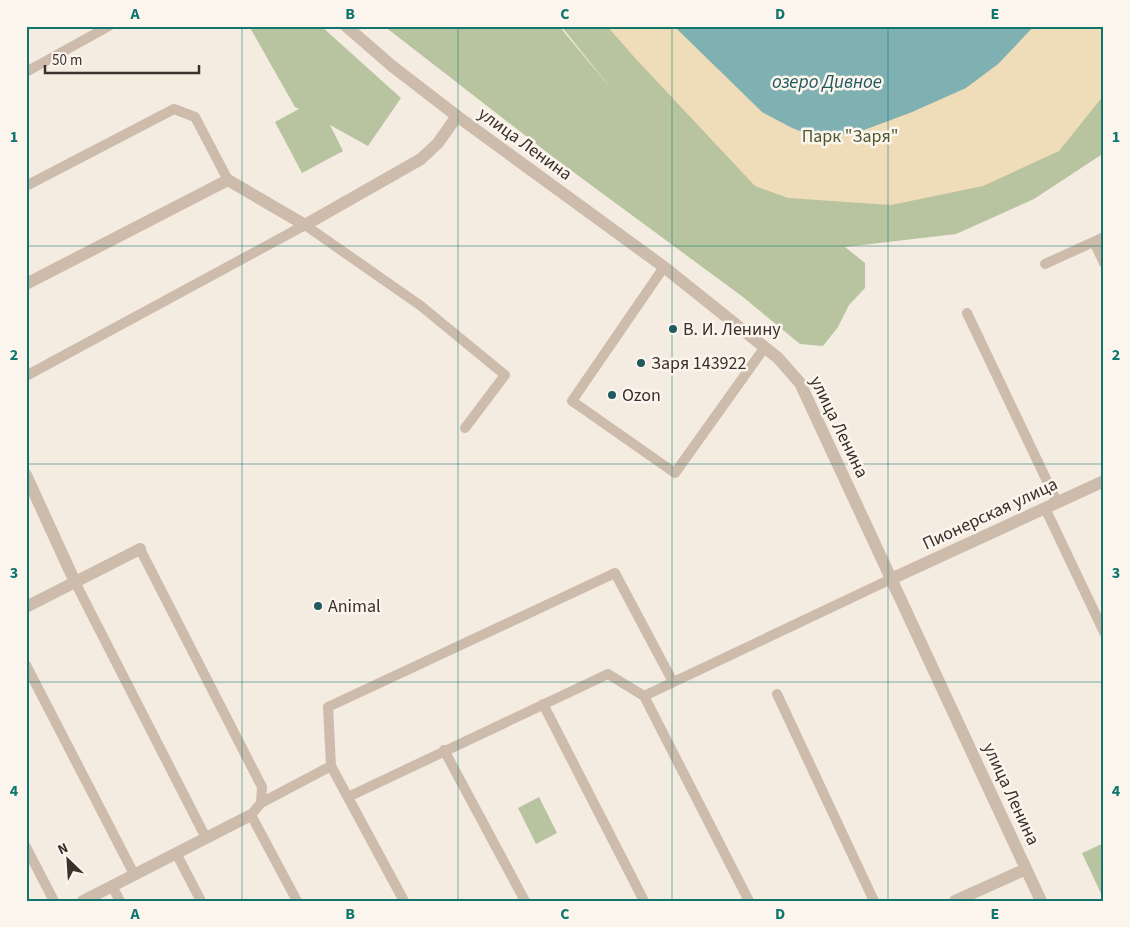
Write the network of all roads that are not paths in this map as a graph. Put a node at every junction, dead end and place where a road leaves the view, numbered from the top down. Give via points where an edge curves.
1 (109, 26) edge
2 (346, 26) edge
3 (26, 72) edge
4 (457, 116) junction
5 (228, 180) junction
6 (26, 186) edge
7 (305, 226) junction
8 (1099, 240) edge
9 (1104, 263) edge
10 (1045, 264) dead end
11 (664, 267) junction
12 (26, 284) edge
13 (967, 313) dead end
14 (765, 348) junction
15 (26, 376) edge
16 (465, 428) dead end
17 (26, 475) edge
18 (1104, 481) edge
19 (1051, 505) junction
20 (140, 549) joint
21 (891, 579) junction
22 (75, 582) junction
23 (26, 607) edge
24 (1104, 632) edge
25 (26, 665) edge
26 (673, 682) junction
27 (776, 694) dead end
28 (644, 696) junction
29 (543, 704) junction
30 (444, 750) junction
31 (331, 766) junction
32 (348, 797) junction
33 (260, 803) junction
34 (251, 815) junction
35 (206, 838) junction
36 (26, 847) edge
37 (176, 853) junction
38 (1026, 869) junction
39 (134, 874) junction
40 (112, 886) junction
41 (54, 901) edge
42 (82, 901) edge
43 (120, 901) edge
44 (201, 901) edge
45 (297, 901) edge
46 (404, 901) edge
47 (525, 901) edge
48 (644, 901) edge
49 (749, 901) edge
50 (874, 901) edge
51 (955, 901) edge
52 (1041, 901) edge

1 - 3 lane
2 - 4 street, улица Ленина
4 - 7 street via 438,143 421,159
4 - 11 street, улица Ленина
5 - 6 lane via 195,116 174,109
5 - 7 street
5 - 12 street
7 - 15 lane
7 - 16 lane via 421,306 505,375
8 - 9 lane
8 - 10 lane
11 - 14 street, улица Ленина
11 - 14 lane via 572,400 675,473
13 - 19 lane
14 - 21 street, улица Ленина via 800,383
17 - 22 street
18 - 19 street, Пионерская улица
19 - 21 street, Пионерская улица
19 - 24 lane
20 - 22 street
20 - 33 lane via 262,787
21 - 26 lane
21 - 38 street, улица Ленина
22 - 23 street
22 - 35 lane
25 - 39 lane
26 - 28 lane
26 - 31 lane via 615,573 328,707
27 - 50 lane
28 - 29 lane via 608,674
28 - 49 lane
29 - 30 lane
29 - 48 lane
30 - 32 lane
30 - 47 lane
31 - 32 lane
31 - 33 lane
32 - 46 lane
33 - 34 lane
34 - 35 street
34 - 45 lane
35 - 37 street
36 - 41 lane
37 - 39 street
37 - 44 lane
38 - 51 street
38 - 52 street, улица Ленина
39 - 40 street
40 - 42 street
40 - 43 lane

